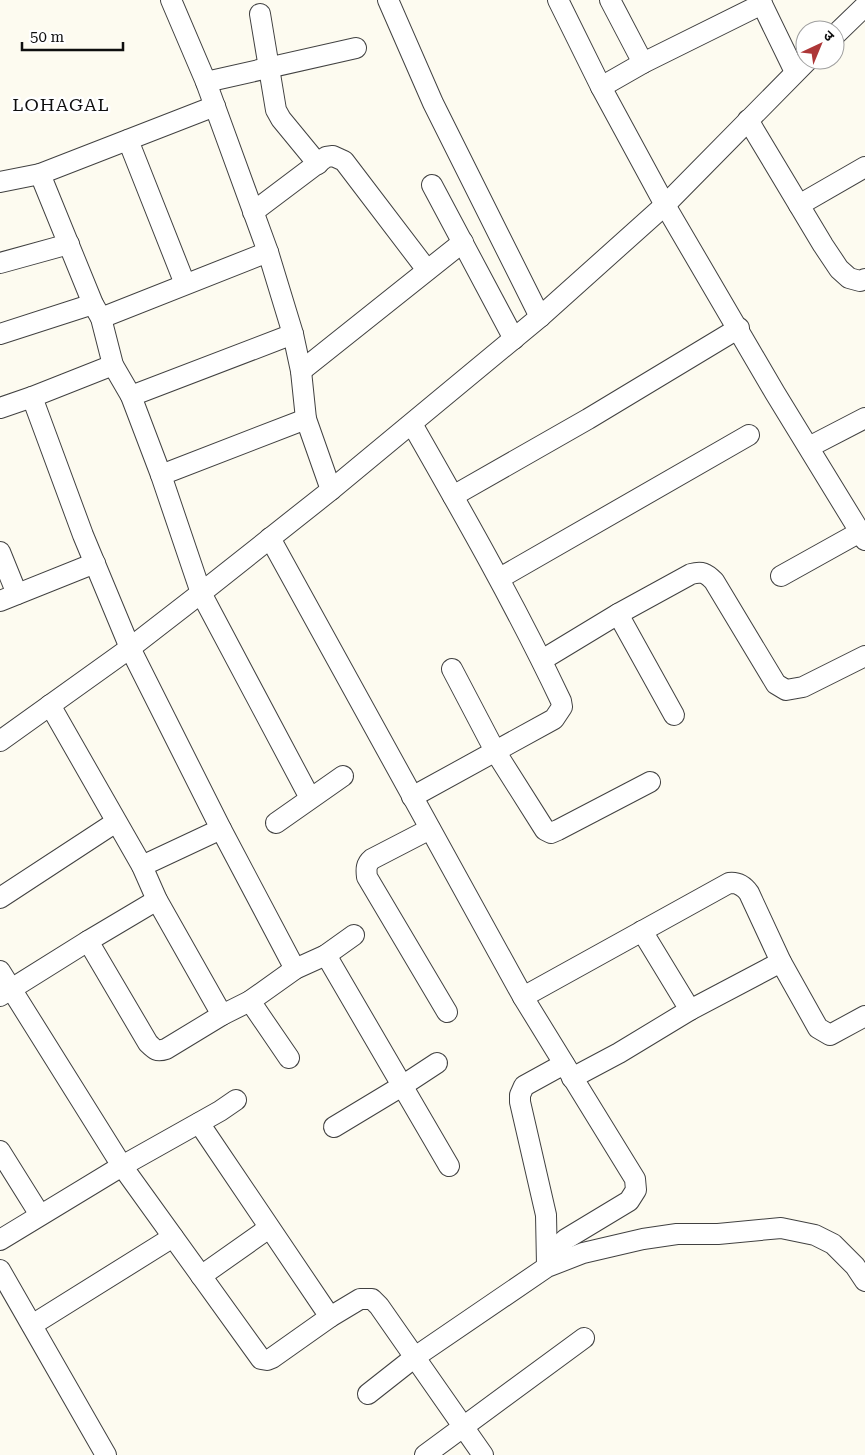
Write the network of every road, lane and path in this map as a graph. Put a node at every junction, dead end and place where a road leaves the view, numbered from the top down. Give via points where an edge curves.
1 (171, 0) edge
2 (388, 0) edge
3 (558, 0) edge
4 (610, 0) edge
5 (761, 2) edge
6 (865, 6) edge
7 (260, 14) dead end
8 (845, 25) edge
9 (356, 48) dead end
10 (795, 55) edge
11 (643, 63) junction
12 (268, 68) junction
13 (798, 70) edge
14 (206, 82) junction
15 (601, 87) junction
16 (214, 106) junction
17 (748, 120) junction
18 (128, 140) junction
19 (318, 164) junction
20 (865, 167) edge
21 (40, 174) junction
22 (0, 182) edge
23 (432, 185) dead end
24 (665, 205) junction
25 (799, 205) junction
26 (253, 212) junction
27 (463, 242) junction
28 (69, 244) junction
29 (268, 252) junction
30 (0, 263) edge
31 (427, 270) junction
32 (865, 279) edge
33 (185, 284) junction
34 (97, 311) junction
35 (540, 317) junction
36 (738, 328) junction
37 (0, 334) edge
38 (294, 334) junction
39 (514, 339) junction
40 (113, 365) junction
41 (302, 371) junction
42 (131, 396) junction
43 (32, 397) junction
44 (0, 408) edge
45 (865, 418) edge
46 (306, 419) junction
47 (412, 424) junction
48 (749, 435) dead end
49 (809, 447) junction
50 (161, 475) junction
51 (331, 490) junction
52 (453, 496) junction
53 (862, 536) edge
54 (270, 538) junction
55 (0, 552) edge
56 (95, 563) junction
57 (781, 576) dead end
58 (500, 578) junction
59 (201, 593) junction
60 (9, 597) edge
61 (618, 614) junction
62 (130, 648) junction
63 (865, 656) edge
64 (542, 660) junction
65 (452, 669) dead end
66 (50, 706) junction
67 (674, 714) dead end
68 (0, 741) edge
69 (495, 750) junction
70 (343, 776) dead end
71 (650, 782) dead end
72 (412, 797) junction
73 (310, 798) junction
74 (116, 822) junction
75 (276, 823) dead end
76 (221, 829) junction
77 (430, 829) junction
78 (142, 866) junction
79 (0, 898) edge
80 (157, 900) junction
81 (642, 931) junction
82 (354, 935) dead end
83 (88, 941) junction
84 (326, 955) junction
85 (781, 962) junction
86 (295, 969) junction
87 (0, 971) edge
88 (5, 993) edge
89 (523, 998) junction
90 (250, 1001) junction
91 (690, 1010) junction
92 (447, 1012) dead end
93 (222, 1015) junction
94 (865, 1016) edge
95 (289, 1058) dead end
96 (438, 1063) dead end
97 (568, 1071) junction
98 (402, 1086) junction
99 (236, 1100) dead end
100 (199, 1123) junction
101 (334, 1127) dead end
102 (0, 1151) edge
103 (122, 1166) junction
104 (449, 1166) dead end
105 (40, 1215) junction
106 (269, 1228) junction
107 (173, 1237) junction
108 (0, 1240) edge
109 (547, 1262) junction
110 (0, 1270) edge
111 (201, 1276) junction
112 (865, 1281) edge
113 (330, 1317) junction
114 (32, 1325) junction
115 (584, 1338) dead end
116 (415, 1357) junction
117 (368, 1394) dead end
118 (463, 1427) junction
119 (97, 1452) edge
120 (425, 1455) edge
121 (483, 1455) edge

1 - 14 street
2 - 35 street via 433,103
3 - 15 street
4 - 11 street
5 - 10 street
5 - 11 street
6 - 8 street
7 - 12 street
9 - 12 street
11 - 15 street
12 - 14 street
12 - 19 street via 276,110
13 - 17 street
14 - 16 street
15 - 24 street
16 - 18 street
16 - 26 street
17 - 24 street
17 - 25 street
18 - 21 street
18 - 33 street
19 - 26 street
19 - 31 street via 333,156 344,161
20 - 25 street
21 - 22 street
21 - 28 street
23 - 27 street
24 - 35 street
24 - 36 street
25 - 32 street via 839,269 849,278
26 - 29 street
27 - 31 street
27 - 39 street
28 - 30 street
28 - 34 street
29 - 33 street
29 - 38 street
31 - 41 street
33 - 34 street
34 - 37 street
34 - 40 street
35 - 39 street
36 - 49 street
36 - 52 street
38 - 41 street
38 - 42 street
39 - 47 street
40 - 42 street
40 - 43 street
41 - 46 street
42 - 50 street
43 - 44 street
43 - 56 street
45 - 49 street
46 - 50 street
46 - 51 street
47 - 51 street
47 - 52 street
48 - 58 street
49 - 53 street
50 - 59 street
51 - 54 street
52 - 58 street
53 - 57 street
54 - 59 street
54 - 72 street
55 - 60 street
56 - 60 street
56 - 62 street
58 - 64 street
59 - 62 street
59 - 73 street
61 - 63 street via 699,571 714,581 776,684 786,690 803,687
61 - 64 street
61 - 67 street
62 - 66 street
62 - 76 street
64 - 69 street via 562,707 554,719
65 - 69 street
66 - 68 street
66 - 74 street
69 - 71 street via 540,824 551,833
69 - 72 street
70 - 73 street
72 - 77 street
73 - 75 street
74 - 78 street
74 - 79 street
76 - 78 street
76 - 86 street
77 - 89 street
77 - 92 street via 372,859 366,868 367,877
78 - 80 street
80 - 83 street
80 - 93 street
81 - 85 street via 735,882 749,893
81 - 89 street
81 - 91 street
82 - 84 street
83 - 88 street
83 - 93 street via 154,1049 166,1049
84 - 86 street
84 - 98 street
85 - 91 street
85 - 94 street via 818,1028 830,1035
86 - 90 street
87 - 88 street
88 - 103 street
89 - 97 street
90 - 93 street
90 - 95 street
91 - 97 street via 619,1053
96 - 98 street
97 - 109 street via 524,1086 520,1095 546,1216
97 - 109 street via 634,1179 636,1190 628,1201 566,1239
98 - 101 street
98 - 104 street
99 - 100 street
100 - 103 street
100 - 106 street
102 - 105 street
103 - 105 street
103 - 107 street
105 - 108 street
106 - 111 street
106 - 113 street
107 - 111 street
107 - 114 street
109 - 112 street via 677,1234 781,1228 815,1235 832,1244 855,1266
109 - 116 street
110 - 114 street
111 - 113 street via 262,1359 272,1358
113 - 116 street via 360,1299 372,1299
114 - 119 street
115 - 118 street
116 - 117 street
116 - 118 street
118 - 120 street
118 - 121 street

